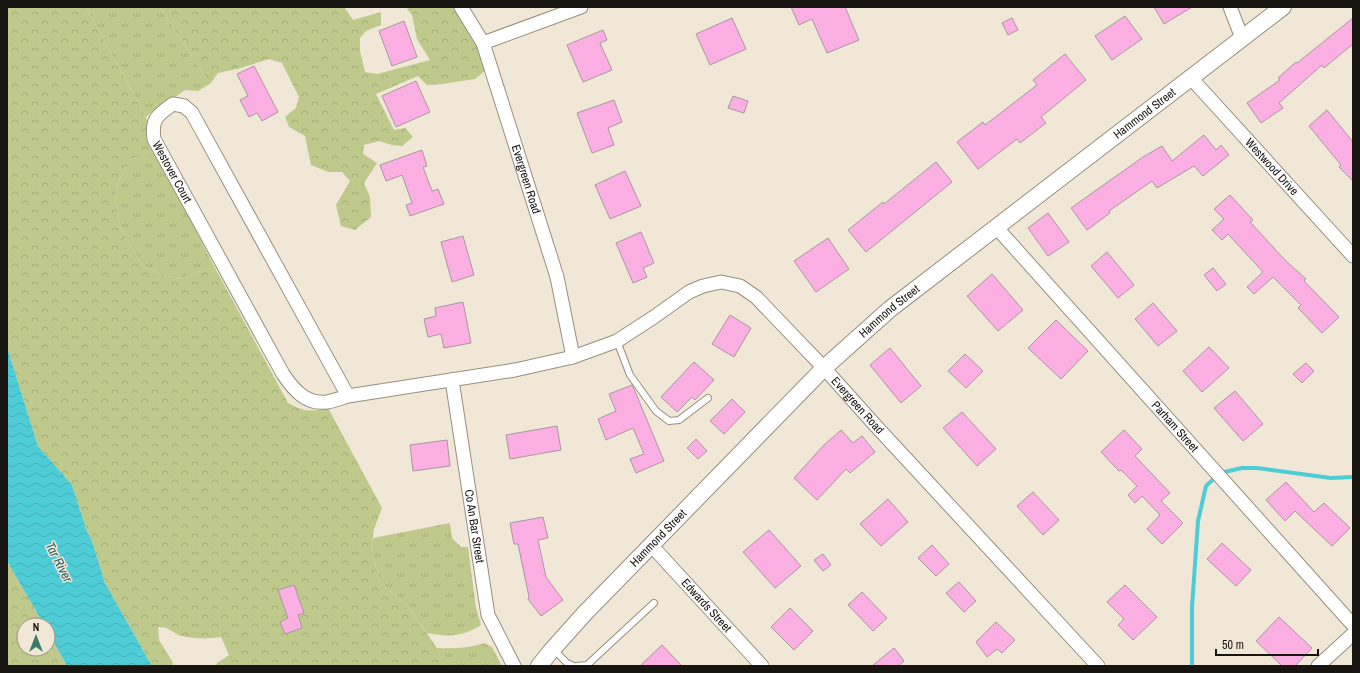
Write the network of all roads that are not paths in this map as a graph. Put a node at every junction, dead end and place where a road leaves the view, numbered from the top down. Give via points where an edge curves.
1 (461, 7) edge
2 (580, 7) edge
3 (1230, 7) edge
4 (1283, 7) edge
5 (1242, 38) junction
6 (483, 43) junction
7 (1191, 78) junction
8 (996, 227) junction
9 (1353, 256) edge
10 (617, 341) junction
11 (573, 357) junction
12 (824, 368) junction
13 (452, 380) junction
14 (348, 396) junction
15 (708, 398) dead end
16 (651, 545) junction
17 (654, 603) dead end
18 (1353, 625) edge
19 (1353, 634) edge
20 (553, 648) junction
21 (514, 666) edge
22 (540, 666) edge
23 (574, 666) edge
24 (578, 666) edge
25 (762, 666) edge
26 (1098, 666) edge
27 (1318, 666) edge

1 - 6 street, Evergreen Road
2 - 6 street
3 - 5 street
4 - 5 street, Hammond Street
5 - 7 street, Hammond Street
6 - 11 street, Evergreen Road via 557,277
7 - 8 street, Hammond Street
7 - 9 street, Westwood Drive
8 - 12 street, Hammond Street via 890,309
8 - 18 street, Parham Street
10 - 11 street, Evergreen Road
10 - 12 street, Evergreen Road via 689,292 721,282 740,286 756,297
10 - 15 lane via 630,375 656,411 669,421 679,420
11 - 13 street, Evergreen Road
12 - 16 street, Hammond Street
12 - 26 street, Evergreen Road
13 - 14 street, Evergreen Road
13 - 21 street, Co An Bar Street via 488,615
14 - 14 street, Westover Court via 192,113 184,106 173,104 154,120 154,139 283,374 300,395 312,402 326,402
16 - 20 street, Hammond Street
16 - 25 street, Edwards Street
17 - 24 lane via 587,665
19 - 27 street
20 - 22 street, Hammond Street
20 - 23 lane via 567,663

